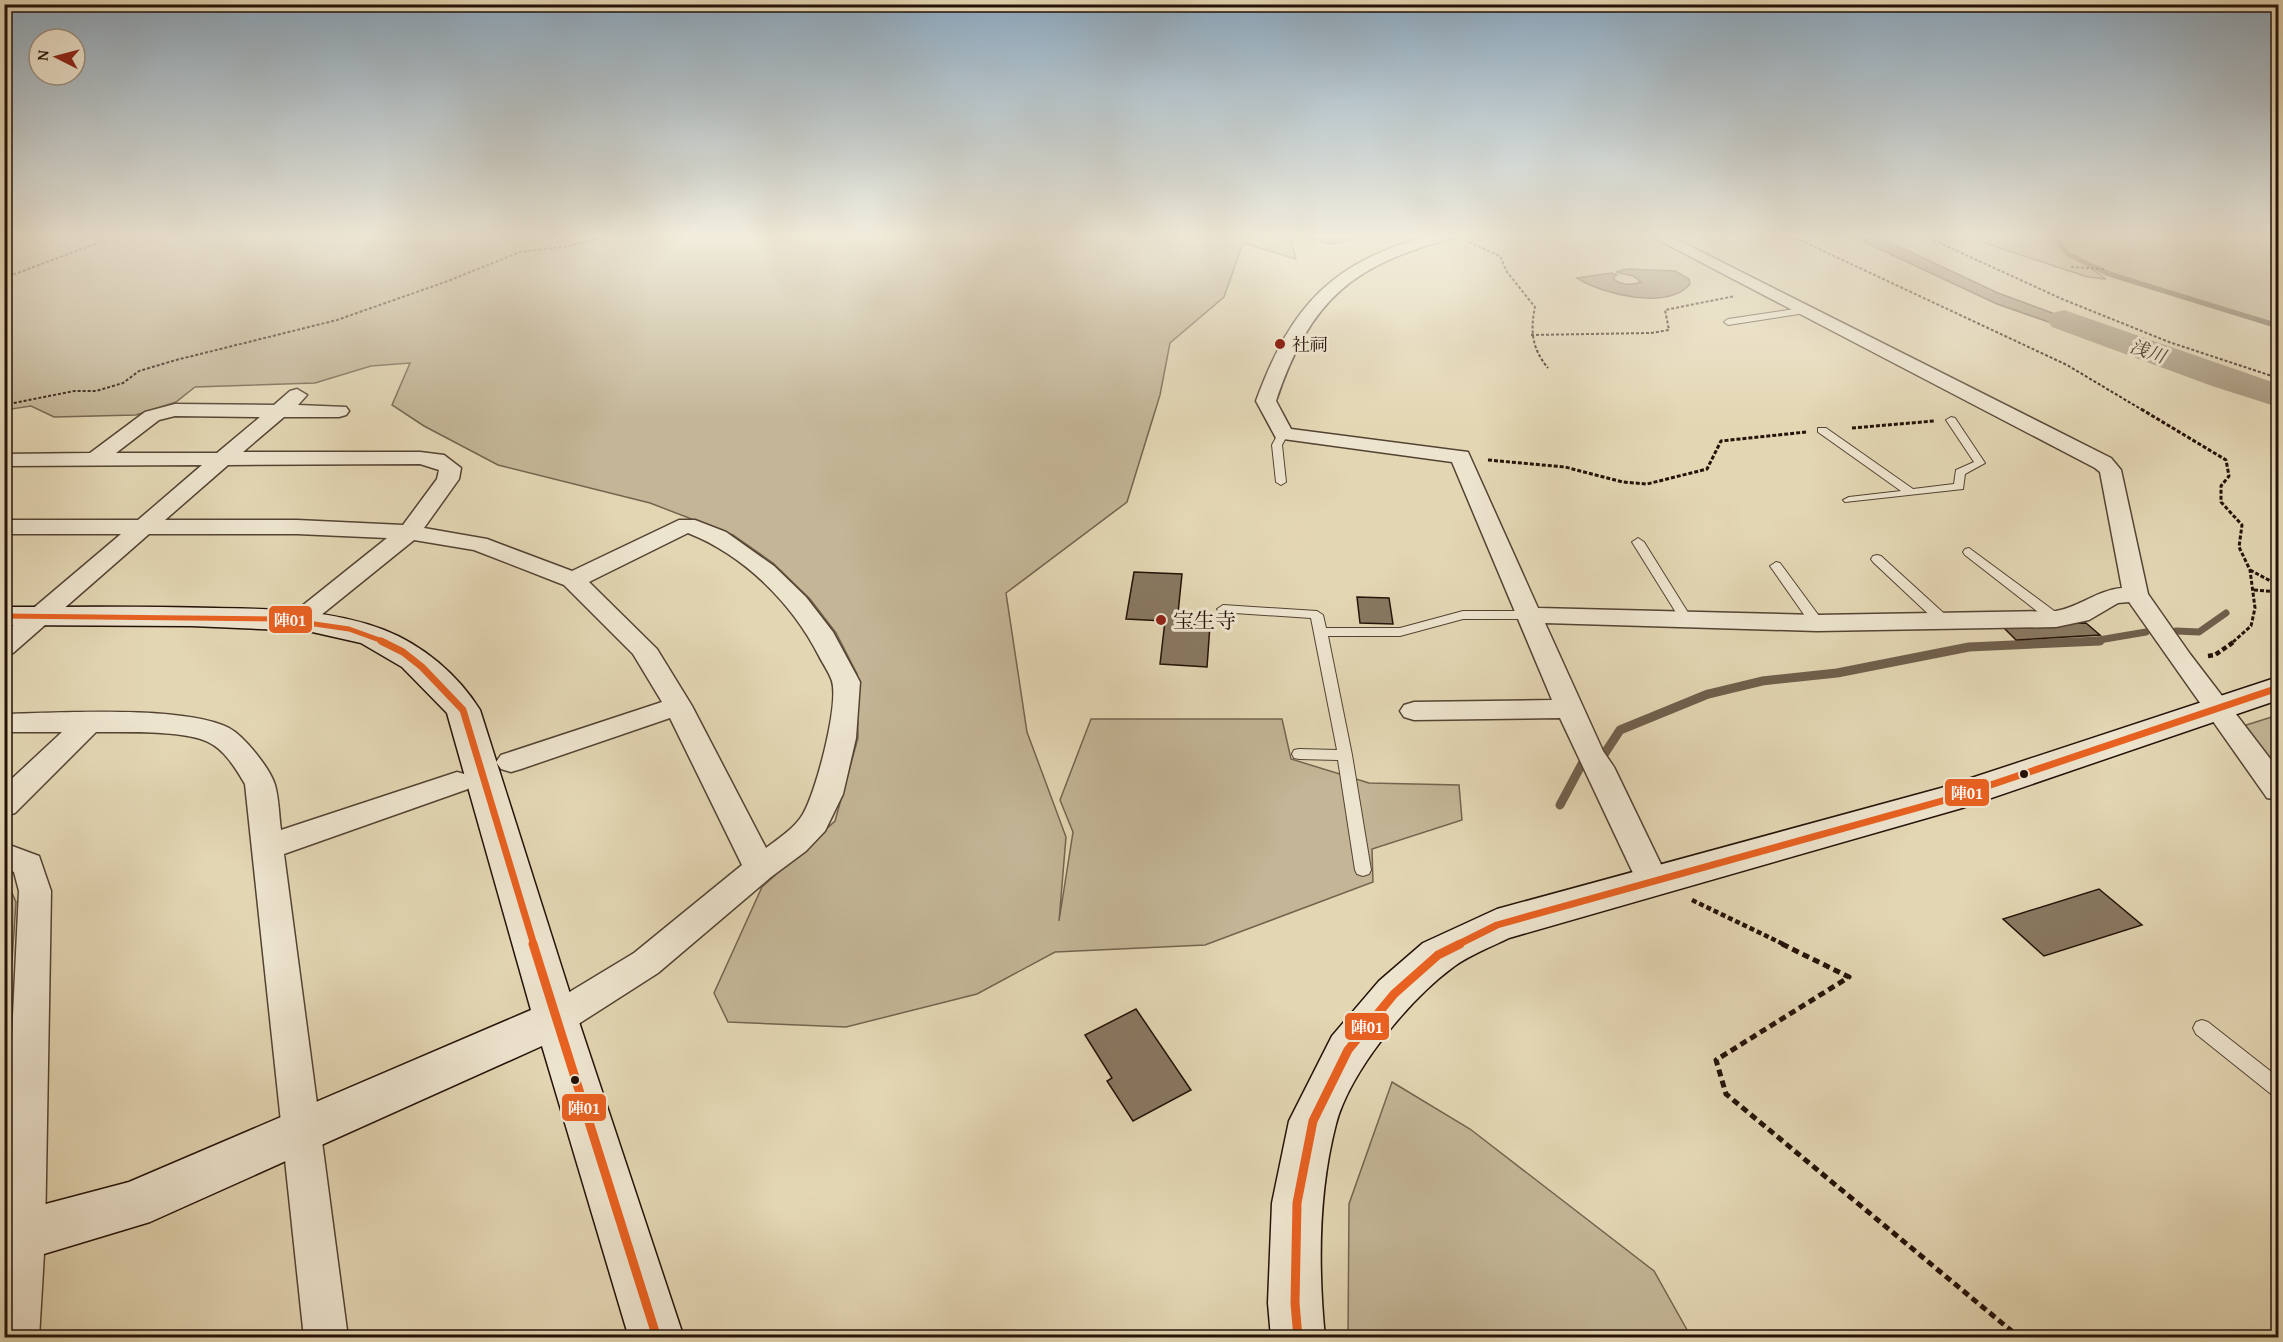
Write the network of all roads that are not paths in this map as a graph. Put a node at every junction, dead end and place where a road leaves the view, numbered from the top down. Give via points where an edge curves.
1 (1321, 297) edge
2 (1775, 297) edge
3 (1802, 311) junction
4 (1728, 322) dead end
5 (297, 395) dead end
6 (279, 410) junction
7 (339, 411) dead end
8 (1951, 420) road end
9 (1822, 430) road end
10 (1283, 435) junction
11 (223, 459) junction
12 (4, 460) edge
13 (94, 460) junction
14 (1281, 482) dead end
15 (1910, 492) junction
16 (1850, 500) dead end
17 (4, 527) edge
18 (145, 528) junction
19 (409, 532) junction
20 (1638, 542) dead end
21 (1969, 552) dead end
22 (1876, 559) dead end
23 (1776, 566) dead end
24 (573, 580) junction
25 (2136, 594) junction
26 (1223, 609) dead end
27 (1529, 615) junction
28 (22, 616) edge
29 (301, 619) junction
30 (2056, 619) junction
31 (1686, 620) junction
32 (1944, 621) junction
33 (1817, 623) junction
34 (1321, 632) junction
35 (4, 647) edge
36 (2278, 688) edge
37 (678, 706) junction
38 (2217, 707) junction
39 (1570, 709) junction
40 (1414, 711) dead end
41 (4, 723) edge
42 (87, 724) junction
43 (1299, 754) dead end
44 (1345, 755) junction
45 (511, 762) dead end
46 (457, 782) dead end
47 (2278, 790) edge
48 (4, 805) edge
49 (268, 847) junction
50 (4, 855) edge
51 (760, 868) junction
52 (1362, 870) dead end
53 (1653, 881) junction
54 (556, 1019) junction
55 (2202, 1028) dead end
56 (2278, 1088) edge
57 (300, 1131) junction
58 (14, 1239) edge
59 (17, 1338) edge
60 (326, 1338) edge
61 (657, 1338) edge
62 (1298, 1338) edge

1 - 10 street via 1281,355 1266,400
2 - 3 street
3 - 4 lane
3 - 25 street via 2103,463 2110,470
5 - 6 street
6 - 7 street
6 - 11 street
6 - 13 street via 175,410 152,417
8 - 15 lane via 1980,463 1960,472 1959,487
9 - 15 lane
10 - 14 lane via 1277,445
10 - 27 street via 1460,457
11 - 13 street
11 - 18 street
11 - 19 street via 436,460 450,468 448,479
12 - 13 street
15 - 16 lane
17 - 18 street
18 - 19 street via 297,526
18 - 28 street
19 - 24 street via 479,544
19 - 29 street
20 - 31 lane
21 - 30 lane
22 - 32 lane
23 - 33 lane
24 - 37 street via 644,649
24 - 51 street via 687,525 718,537 765,571 797,602 820,632 846,682 842,738 828,794 814,823 795,843
25 - 30 street via 2112,596 2080,615
25 - 38 street
26 - 34 lane via 1317,615
27 - 31 street
27 - 34 lane via 1463,615 1400,632
27 - 39 street
28 - 29 street
28 - 35 street
29 - 54 street via 344,627 392,646 432,672 463,710
30 - 32 street
31 - 33 street
32 - 33 street
34 - 44 lane
36 - 38 street
37 - 45 street
37 - 51 street
38 - 47 street
38 - 53 street via 1949,799
39 - 40 street
39 - 53 street
41 - 42 street
42 - 48 street
42 - 49 street via 174,727 217,734 241,752 260,784
43 - 44 lane
44 - 52 lane
46 - 49 street
49 - 57 street
50 - 58 street via 28,865 35,891
51 - 54 street via 646,963
53 - 62 street via 1497,925 1438,955 1394,994 1348,1050 1313,1121 1297,1203
54 - 57 street
54 - 61 street
55 - 56 lane
57 - 58 street via 132,1205
57 - 60 street
58 - 59 street

